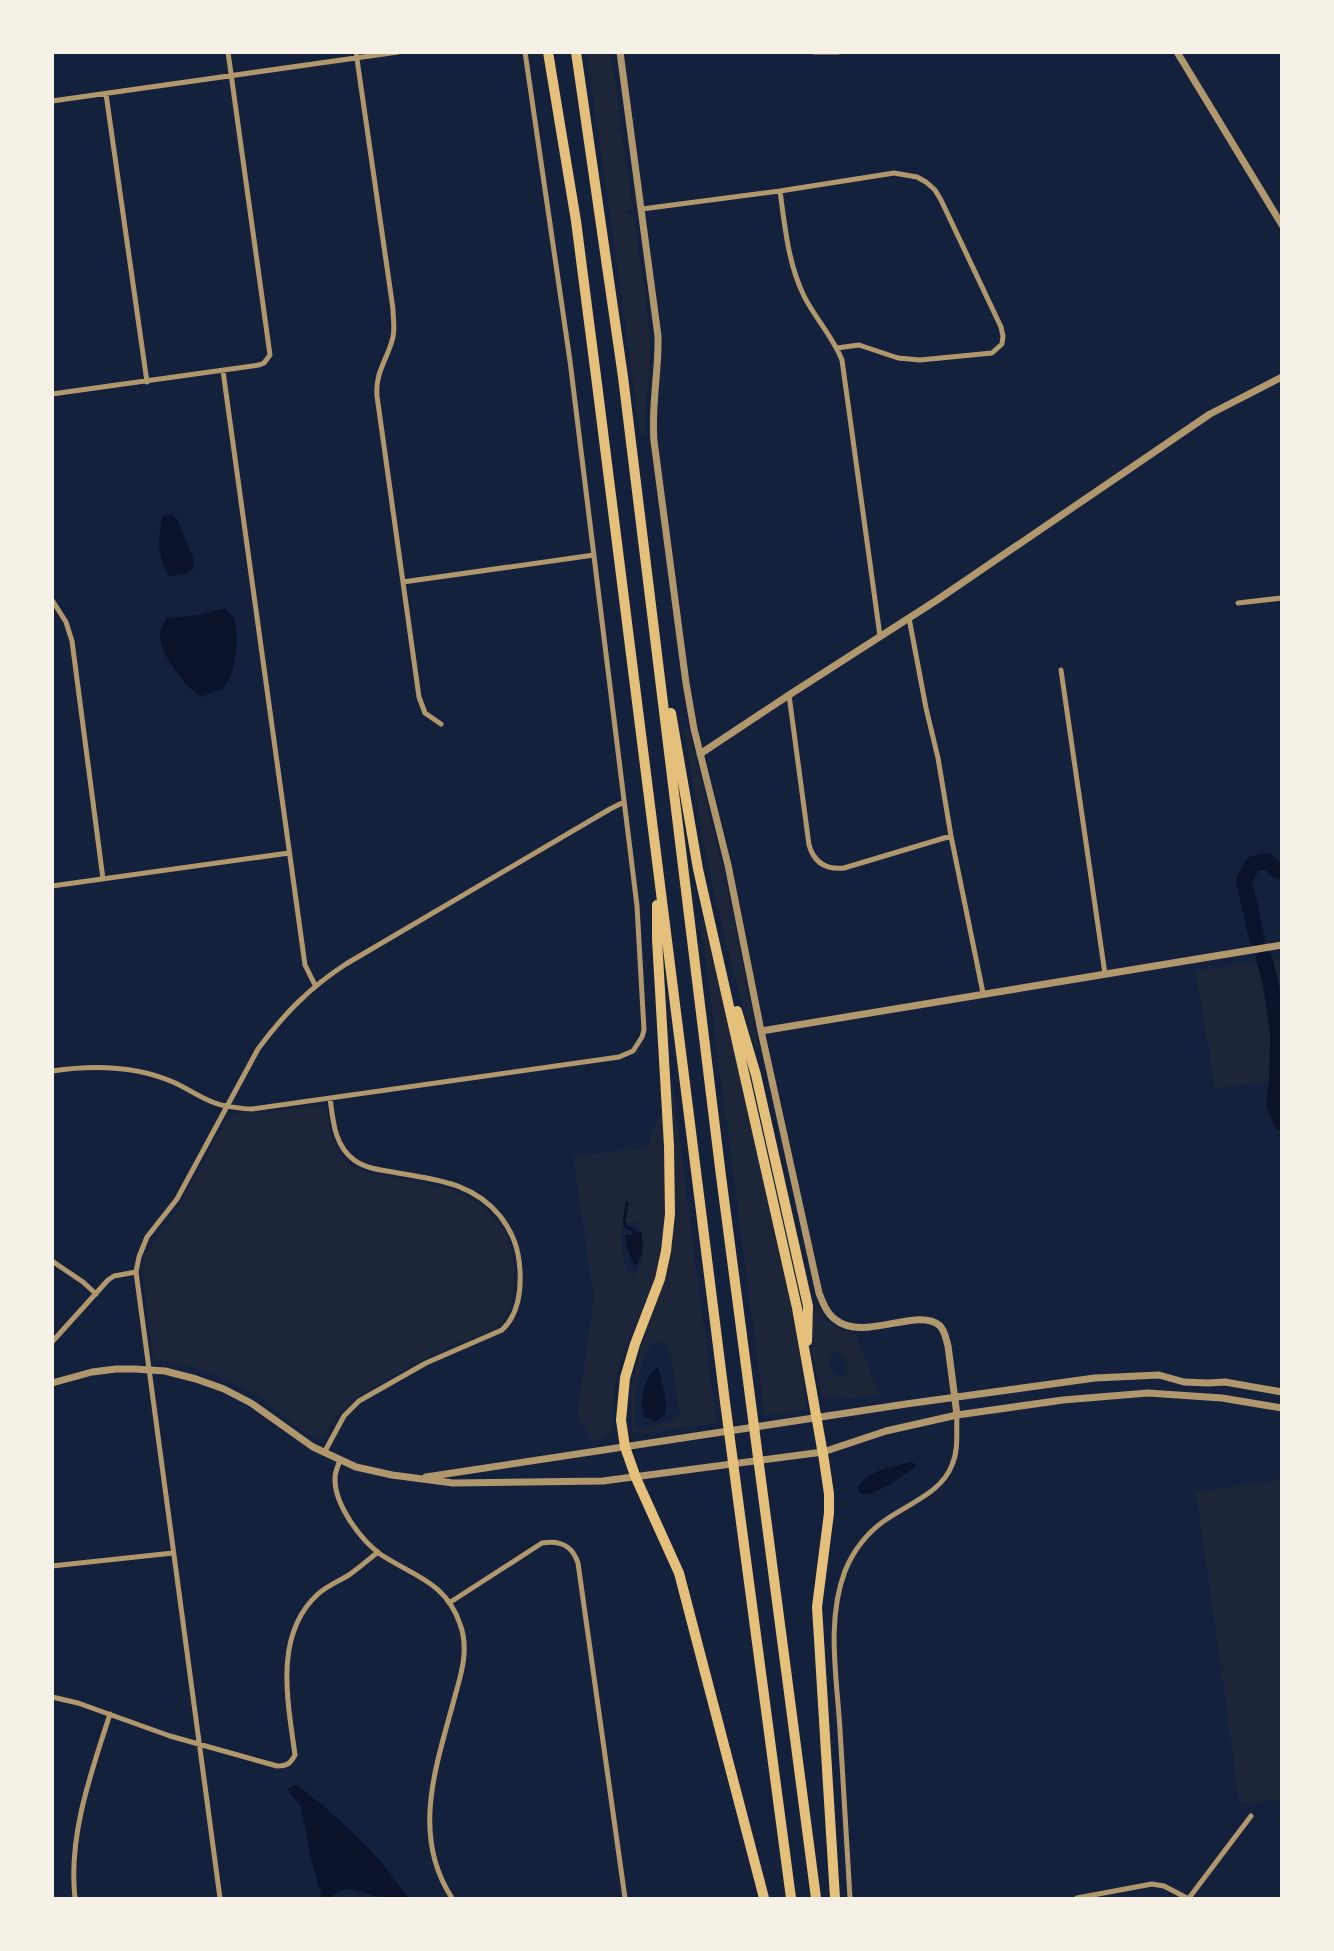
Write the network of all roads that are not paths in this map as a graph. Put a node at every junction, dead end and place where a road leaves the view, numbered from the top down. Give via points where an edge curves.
1 (228, 52) edge
2 (398, 52) edge
3 (525, 52) edge
4 (548, 52) edge
5 (576, 52) edge
6 (620, 52) edge
7 (814, 52) edge
8 (838, 52) edge
9 (1177, 52) edge
10 (356, 55) edge
11 (231, 76) junction
12 (106, 94) junction
13 (52, 101) edge
14 (780, 191) junction
15 (642, 209) junction
16 (1281, 225) edge
17 (837, 348) junction
18 (223, 371) junction
19 (1281, 377) edge
20 (147, 382) junction
21 (52, 394) edge
22 (594, 555) junction
23 (403, 582) junction
24 (1281, 598) edge
25 (52, 600) edge
26 (1238, 603) dead end
27 (909, 618) junction
28 (880, 636) junction
29 (658, 655) junction
30 (1061, 670) dead end
31 (789, 695) junction
32 (441, 724) dead end
33 (700, 754) junction
34 (624, 802) junction
35 (951, 836) junction
36 (289, 854) junction
37 (658, 866) junction
38 (103, 879) junction
39 (52, 886) edge
40 (1281, 945) edge
41 (1105, 974) junction
42 (315, 985) junction
43 (983, 993) junction
44 (761, 1031) junction
45 (52, 1071) edge
46 (330, 1098) junction
47 (227, 1106) junction
48 (52, 1262) edge
49 (136, 1272) junction
50 (96, 1294) junction
51 (52, 1342) edge
52 (148, 1370) junction
53 (52, 1383) edge
54 (1281, 1392) edge
55 (954, 1398) junction
56 (1281, 1408) edge
57 (957, 1415) junction
58 (817, 1418) junction
59 (625, 1447) junction
60 (823, 1452) junction
61 (324, 1453) junction
62 (340, 1460) junction
63 (420, 1478) junction
64 (636, 1478) junction
65 (378, 1552) junction
66 (173, 1553) junction
67 (52, 1566) edge
68 (449, 1603) junction
69 (52, 1697) edge
70 (110, 1714) junction
71 (199, 1744) junction
72 (1251, 1816) dead end
73 (75, 1899) edge
74 (220, 1899) edge
75 (452, 1899) edge
76 (625, 1899) edge
77 (764, 1899) edge
78 (791, 1899) edge
79 (816, 1899) edge
80 (835, 1899) edge
81 (850, 1899) edge
82 (1077, 1899) edge
83 (1188, 1899) edge

1 - 11 street
2 - 10 street
3 - 22 street
4 - 37 highway via 579,244
5 - 29 highway
6 - 15 street
7 - 8 street
9 - 16 street
10 - 11 street
10 - 23 street via 393,309 393,338 376,385
11 - 12 street
11 - 18 street via 271,350 268,360 259,365
12 - 13 street
12 - 20 street
14 - 15 street
14 - 17 street via 787,246 797,279
14 - 17 street via 894,173 926,182 941,200 1003,336 1002,344 992,353 920,360 898,358 859,345
15 - 33 street via 658,336 654,441 686,683
17 - 28 street via 845,378
18 - 20 street
18 - 36 street
19 - 27 street via 1210,414
20 - 21 street
22 - 23 street
22 - 34 street
23 - 32 street via 419,698 426,713
24 - 26 street
25 - 38 street via 72,641
27 - 28 street
27 - 35 street
28 - 31 street
29 - 58 highway via 708,910 797,1308
29 - 79 highway
30 - 41 street
31 - 33 street
31 - 35 street via 809,845 818,861 834,869 844,868
33 - 44 street via 728,865
34 - 42 street
34 - 46 street via 644,1010 644,1030 633,1051 619,1057
35 - 43 street
36 - 38 street
36 - 42 street via 305,965
37 - 59 highway via 657,939 670,1214 660,1279 625,1378 621,1420
37 - 78 highway
38 - 39 street
40 - 41 street
41 - 43 street
42 - 47 street via 258,1049
43 - 44 street
44 - 55 street via 826,1310 833,1319 853,1328 928,1320 940,1326 948,1346
45 - 47 street via 88,1067 139,1072 171,1081
46 - 47 street via 252,1109
46 - 61 street via 339,1141 355,1161 374,1169 458,1185 493,1208 507,1225 519,1253 520,1283 514,1314 502,1330 437,1358 359,1401 344,1416
47 - 49 street via 177,1199 147,1237
48 - 50 street
49 - 50 street via 114,1276
49 - 52 street
50 - 51 street
52 - 53 street via 92,1372
52 - 61 street via 165,1371 224,1389
52 - 66 street
54 - 55 street via 1225,1382 1184,1382 1159,1375 1095,1378
55 - 57 street
55 - 58 street
56 - 57 street via 1222,1398 1148,1393
57 - 60 street via 886,1431
57 - 81 street via 956,1450 948,1474 934,1489 868,1535 849,1562 837,1596 834,1645
58 - 59 street
58 - 60 highway
59 - 63 street
59 - 64 highway
60 - 64 street
60 - 80 highway via 829,1513 817,1607
61 - 62 street
62 - 63 street via 372,1471
62 - 65 street via 335,1485 347,1518
63 - 64 street via 453,1483
64 - 77 highway via 679,1573
65 - 68 street via 433,1584
65 - 71 street via 320,1592 300,1617 293,1635 286,1682 295,1755 291,1763 277,1766
66 - 67 street
66 - 71 street
68 - 75 street via 461,1625 464,1658 434,1775 429,1824 438,1872
68 - 76 street via 542,1543 552,1541 575,1554
69 - 70 street
70 - 71 street
70 - 73 street via 85,1798 75,1864
71 - 74 street
72 - 83 street
82 - 83 street via 1152,1884

